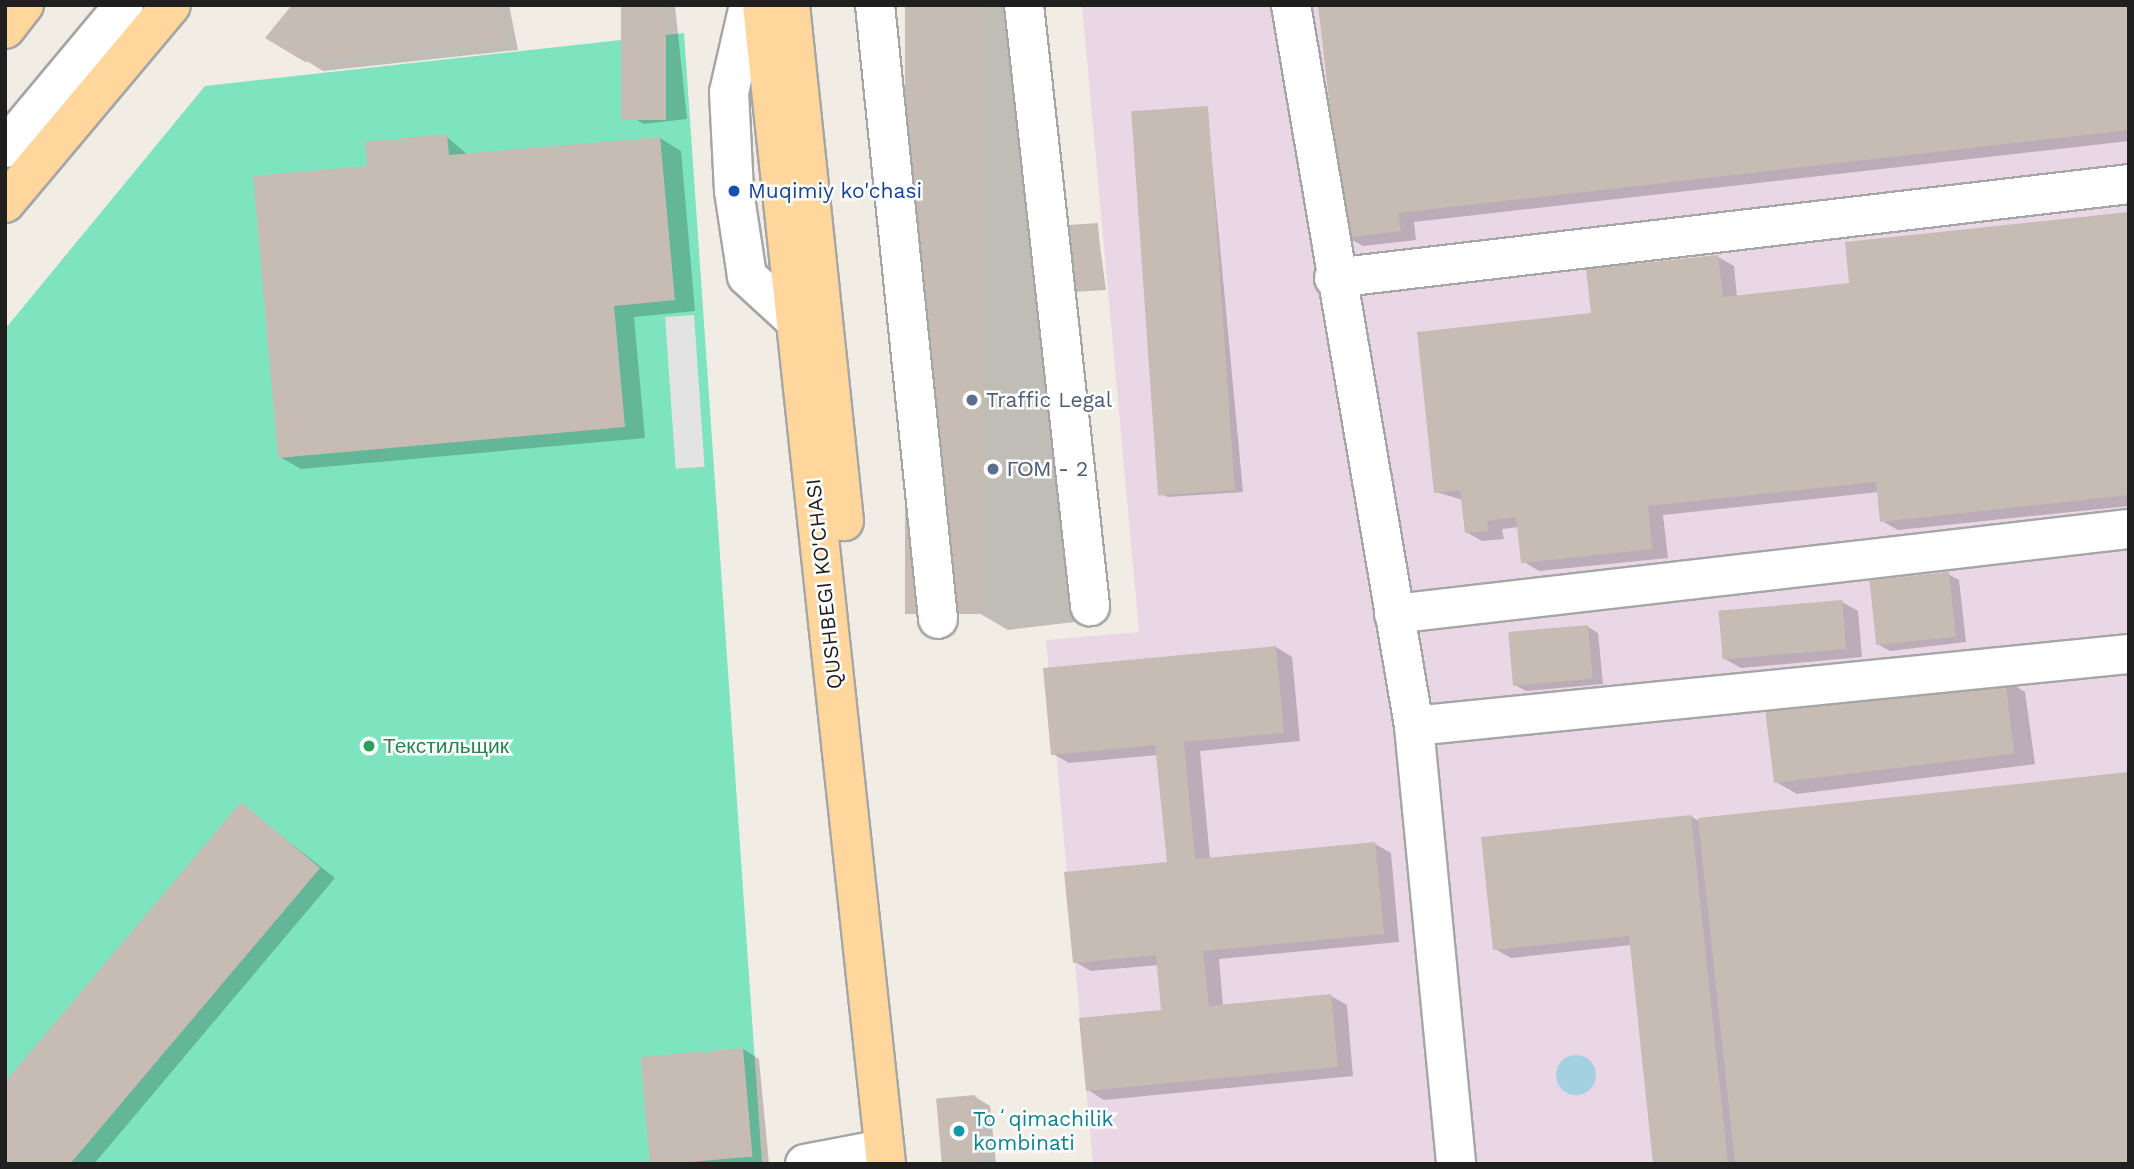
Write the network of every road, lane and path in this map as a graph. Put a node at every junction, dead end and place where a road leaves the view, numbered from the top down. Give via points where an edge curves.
1 (98, 5) edge
2 (124, 5) edge
3 (749, 5) edge
4 (762, 5) edge
5 (790, 5) edge
6 (875, 5) edge
7 (1024, 5) edge
8 (1291, 5) edge
9 (160, 6) edge
10 (5, 117) edge
11 (5, 148) edge
12 (2129, 184) edge
13 (5, 203) edge
14 (1334, 278) junction
15 (796, 321) junction
16 (2129, 528) edge
17 (1090, 606) dead end
18 (1394, 614) junction
19 (938, 620) dead end
20 (2129, 654) edge
21 (1414, 726) junction
22 (894, 1159) edge
23 (805, 1164) edge
24 (1456, 1164) edge

1 - 10 lane
2 - 11 lane
3 - 15 lane via 729,92 734,191 747,276
4 - 15 main road, QUSHBEGI KO'CHASI
5 - 22 main road, QUSHBEGI KO'CHASI
6 - 19 lane
7 - 17 lane
8 - 14 lane
9 - 13 main road
12 - 14 lane
14 - 18 lane
15 - 22 main road, QUSHBEGI KO'CHASI
16 - 18 lane
18 - 21 lane
20 - 21 lane
21 - 24 lane
22 - 23 lane

